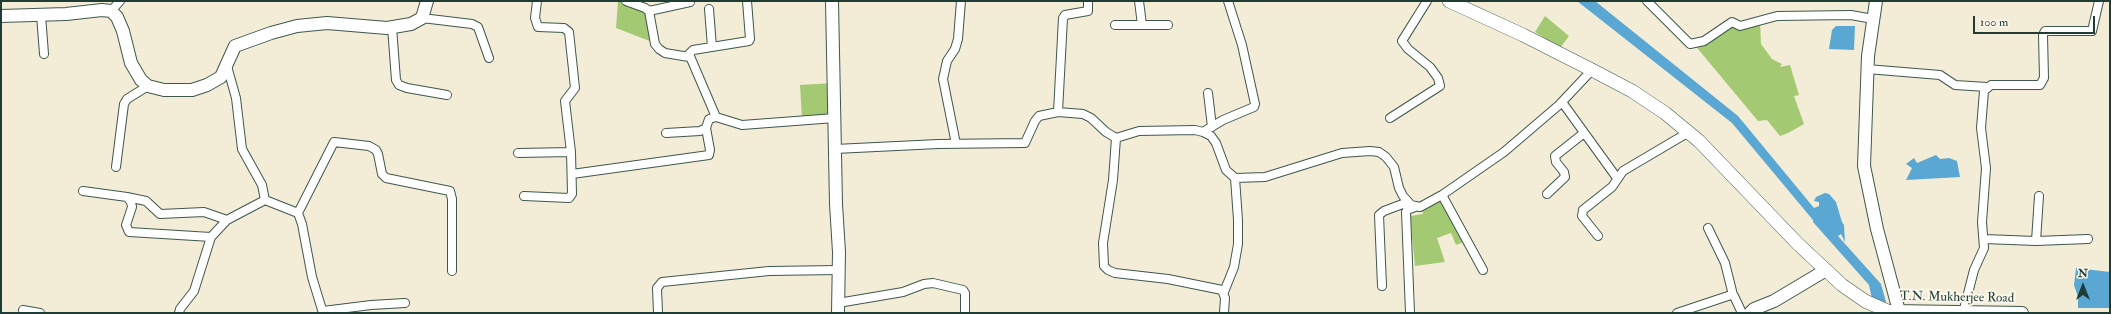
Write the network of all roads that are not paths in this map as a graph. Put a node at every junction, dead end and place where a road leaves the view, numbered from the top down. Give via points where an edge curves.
1 (120, 1) edge
2 (427, 1) edge
3 (537, 1) edge
4 (626, 1) edge
5 (747, 1) edge
6 (832, 1) edge
7 (960, 1) edge
8 (1088, 1) edge
9 (1139, 1) edge
10 (1228, 1) edge
11 (1426, 1) edge
12 (1449, 1) edge
13 (1647, 1) edge
14 (1876, 1) edge
15 (2099, 1) edge
16 (690, 2) edge
17 (709, 9) dead end
18 (111, 11) junction
19 (648, 11) junction
20 (41, 15) junction
21 (1, 16) edge
22 (422, 18) junction
23 (1873, 19) junction
24 (1115, 25) dead end
25 (1142, 25) junction
26 (1168, 25) dead end
27 (392, 27) junction
28 (712, 47) junction
29 (44, 54) dead end
30 (689, 57) junction
31 (489, 58) dead end
32 (227, 66) junction
33 (1867, 69) junction
34 (1592, 70) junction
35 (148, 86) junction
36 (1987, 87) junction
37 (1208, 93) dead end
38 (447, 95) dead end
39 (1562, 102) junction
40 (1058, 112) junction
41 (716, 117) junction
42 (835, 118) junction
43 (1390, 118) dead end
44 (1212, 127) junction
45 (706, 128) junction
46 (1203, 132) junction
47 (1690, 132) junction
48 (666, 133) dead end
49 (1584, 133) junction
50 (1116, 138) junction
51 (956, 144) junction
52 (835, 149) junction
53 (571, 152) junction
54 (518, 153) dead end
55 (116, 167) dead end
56 (572, 174) junction
57 (1235, 178) junction
58 (1617, 178) junction
59 (83, 191) dead end
60 (1547, 194) dead end
61 (1442, 195) junction
62 (524, 196) dead end
63 (2039, 196) dead end
64 (127, 197) junction
65 (264, 200) junction
66 (1412, 204) junction
67 (298, 213) junction
68 (227, 220) junction
69 (1708, 228) dead end
70 (1598, 236) dead end
71 (211, 237) junction
72 (1984, 239) junction
73 (2088, 239) dead end
74 (2036, 241) junction
75 (839, 270) junction
76 (1483, 270) dead end
77 (1826, 270) junction
78 (452, 271) dead end
79 (1382, 286) dead end
80 (1224, 292) junction
81 (1733, 295) junction
82 (405, 303) dead end
83 (838, 308) edge
84 (23, 310) dead end
85 (323, 312) edge
86 (1894, 312) edge
87 (40, 313) edge
88 (179, 313) edge
89 (658, 313) edge
90 (965, 313) edge
91 (1224, 313) edge
92 (1410, 313) edge
93 (1677, 313) edge
94 (1742, 313) edge
95 (1750, 313) edge
96 (1963, 313) edge
97 (2022, 313) edge

1 - 18 street
2 - 22 street
3 - 53 street via 535,18 538,27 564,28 569,32 575,88 565,101
4 - 19 street
5 - 28 street via 749,41
6 - 42 street
7 - 51 street via 957,44 947,61 943,79
8 - 40 street via 1088,11 1065,15 1063,18
9 - 25 street
10 - 44 street via 1242,45 1255,104 1254,107
11 - 43 street via 1402,41 1430,67 1440,86
12 - 34 main road
13 - 23 street via 1690,44 1704,41 1732,22 1740,26 1785,16 1851,15
14 - 23 street
15 - 36 street via 2092,31 2045,31 2044,78 2040,85
16 - 19 street
17 - 28 street
18 - 20 street
18 - 35 street via 117,16 132,63 141,80
19 - 30 street via 655,44 665,53
20 - 21 street
20 - 29 street
22 - 27 street via 411,24
22 - 31 street via 472,24 478,27
23 - 33 street
24 - 25 street
25 - 26 street
27 - 32 street via 327,23 297,26 235,46
27 - 38 street via 396,80 399,85
28 - 30 street via 693,50
30 - 41 street
32 - 35 street via 221,77 192,90 164,90
32 - 65 street via 236,98 242,149 262,185
33 - 36 street via 1940,75 1955,85
33 - 86 street via 1864,166
34 - 39 street
34 - 47 main road via 1652,103
35 - 55 street via 127,99 124,104
36 - 72 street via 1984,91 1981,128 1986,168 1982,222
37 - 44 street
39 - 49 street
39 - 61 street via 1504,152
40 - 50 street via 1083,114 1092,118
40 - 51 street via 1039,116 1025,143
41 - 42 street via 742,125
41 - 45 street via 709,119
42 - 52 street
44 - 46 street
45 - 48 street via 700,131
45 - 56 street via 710,150 708,155
46 - 50 street via 1139,131
46 - 57 street via 1211,136 1216,143 1226,170
47 - 58 street via 1623,171
47 - 77 main road
49 - 58 street
49 - 60 street via 1555,156 1565,177
50 - 80 street via 1113,180 1102,243 1104,266 1115,273 1168,279
51 - 52 street
52 - 75 street
53 - 54 street
53 - 56 street
56 - 62 street via 572,194 569,198
57 - 66 street via 1265,176 1342,153 1379,152 1394,167 1399,188
57 - 80 street via 1238,244 1234,267
58 - 70 street via 1612,187 1581,212
59 - 64 street
61 - 66 street via 1425,206
61 - 76 street
63 - 74 street
64 - 68 street via 146,201 160,214 204,212
64 - 71 street via 132,207 126,225 129,232
65 - 67 street
65 - 68 street
66 - 79 street via 1378,215
66 - 92 street via 1406,212
67 - 78 street via 334,142 369,146 376,150 382,174 386,178 446,190 452,194
67 - 85 street via 312,277
68 - 71 street
69 - 81 street via 1725,264
71 - 88 street via 194,291
72 - 74 street
72 - 96 street via 1982,255 1974,270
73 - 74 street
75 - 83 street
75 - 89 street via 768,271 662,282 657,288
77 - 86 main road via 1865,301
77 - 95 street
80 - 91 street
81 - 93 street via 1725,295
81 - 94 street
82 - 85 street
83 - 90 street via 933,283 963,290
84 - 87 street
86 - 96 street, T.N. Mukherjee Road
96 - 97 street, T.N. Mukherjee Road

